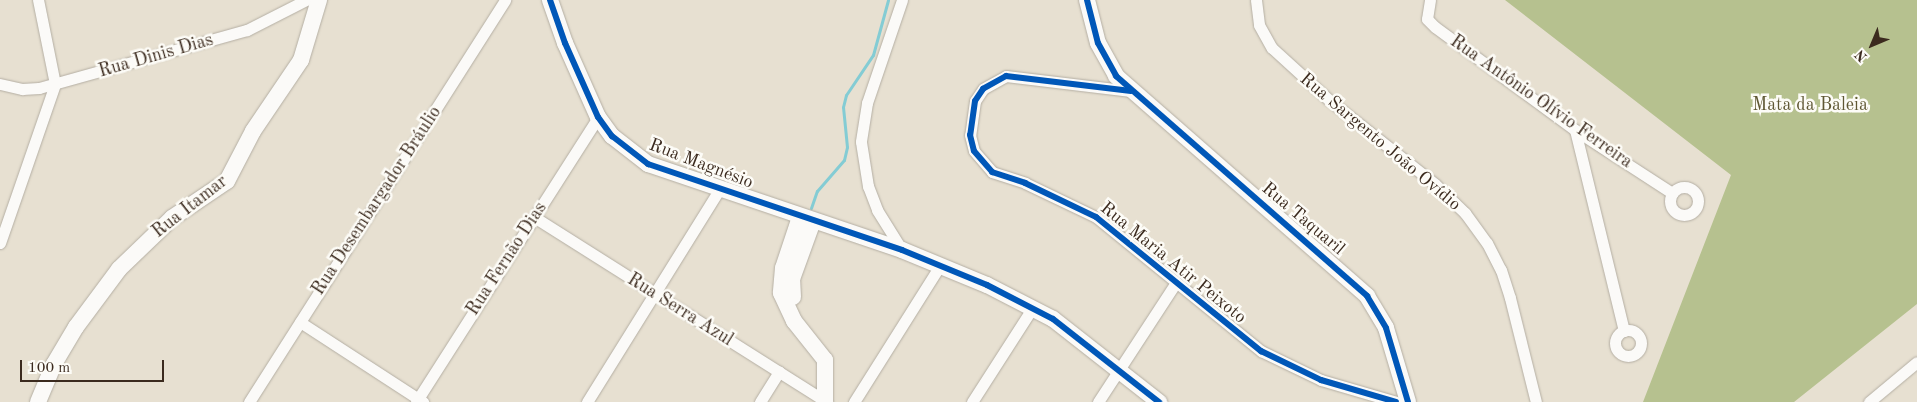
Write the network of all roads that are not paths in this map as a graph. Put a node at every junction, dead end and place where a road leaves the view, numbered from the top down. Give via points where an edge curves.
1 (38, 0) edge
2 (306, 0) edge
3 (319, 0) edge
4 (506, 0) edge
5 (550, 0) edge
6 (902, 0) edge
7 (1087, 0) edge
8 (1256, 0) edge
9 (1430, 0) edge
10 (0, 84) edge
11 (55, 84) junction
12 (1131, 91) junction
13 (598, 117) junction
14 (1575, 130) junction
15 (720, 188) junction
16 (1672, 193) dead end
17 (534, 217) junction
18 (806, 219) junction
19 (3, 226) edge
20 (0, 243) edge
21 (902, 250) junction
22 (941, 264) junction
23 (1175, 284) junction
24 (652, 294) junction
25 (1033, 307) junction
26 (300, 322) junction
27 (1624, 331) dead end
28 (1917, 362) edge
29 (1119, 368) junction
30 (780, 372) junction
31 (419, 401) edge
32 (38, 402) edge
33 (249, 402) edge
34 (587, 402) edge
35 (760, 402) edge
36 (828, 402) edge
37 (854, 402) edge
38 (972, 402) edge
39 (1098, 402) edge
40 (1159, 402) edge
41 (1396, 402) edge
42 (1408, 402) edge
43 (1536, 402) edge
44 (1869, 402) edge

1 - 11 street
2 - 11 street, Rua Dinis Dias via 247,30
3 - 32 street, Rua Itamar via 301,60 253,131 227,181 172,218 119,269 76,327 54,364
4 - 26 street, Rua Desembargador Bráulio
5 - 13 street, Rua Magnésio
6 - 21 street via 867,103 861,142 866,178 877,210
7 - 12 street, Rua Taquaril via 1098,42 1116,76
8 - 43 street, Rua Sargento João Ovídio via 1259,25 1272,48 1328,100 1435,184 1460,208 1488,243 1510,298
9 - 14 street, Rua Antônio Olívio Ferreira via 1427,14 1430,23
10 - 11 street, Rua Dinis Dias via 22,89
11 - 19 street
12 - 23 street, Rua Maria Atir Peixoto via 1006,76 994,80 978,94 970,135 974,151 992,172 1025,183 1096,217
12 - 42 street, Rua Taquaril via 1367,296 1386,328
13 - 15 street, Rua Magnésio via 612,136 648,164
13 - 17 street, Rua Fernão Dias
14 - 16 street, Rua Antônio Olívio Ferreira
14 - 27 street
15 - 18 street, Rua Magnésio
15 - 24 street
17 - 24 street, Rua Serra Azul
17 - 31 street, Rua Fernão Dias
18 - 21 street, Rua Magnésio
18 - 36 street via 792,292 802,316 831,351 837,390
19 - 20 street
21 - 22 street, Rua Magnésio
22 - 25 street, Rua Magnésio
22 - 37 street
23 - 29 street
23 - 41 street, Rua Maria Atir Peixoto via 1271,357 1321,380
24 - 30 street, Rua Serra Azul
24 - 34 street
25 - 29 street, Rua Magnésio
25 - 38 street
26 - 31 street
26 - 33 street, Rua Desembargador Bráulio
28 - 44 street
29 - 39 street
29 - 40 street, Rua Magnésio
30 - 35 street
30 - 36 street, Rua Serra Azul

